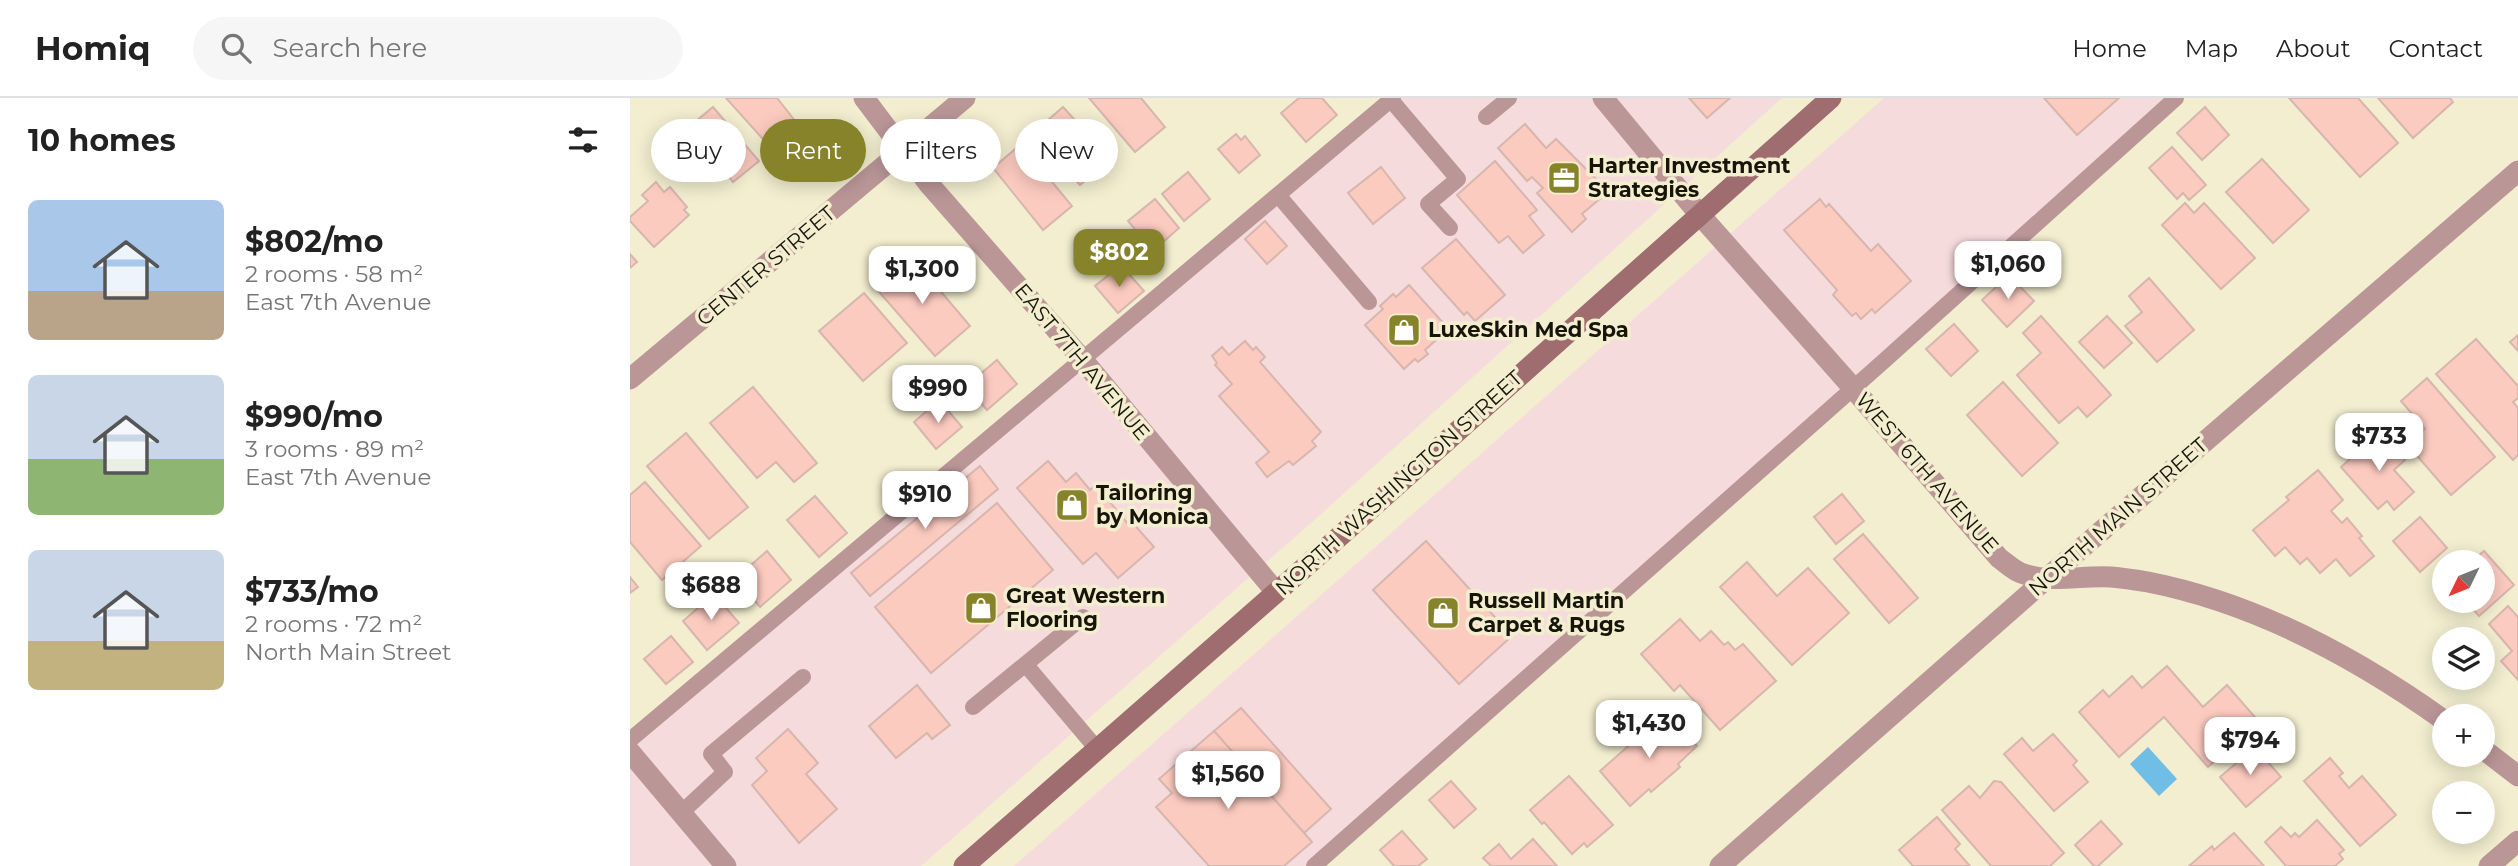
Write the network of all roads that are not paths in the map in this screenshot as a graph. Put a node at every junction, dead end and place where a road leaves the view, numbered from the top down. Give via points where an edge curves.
1 (864, 98) edge
2 (965, 98) edge
3 (1509, 98) edge
4 (1603, 98) edge
5 (1831, 98) edge
6 (2176, 98) edge
7 (1392, 99) edge
8 (1486, 117) dead end
9 (880, 119) edge
10 (941, 119) edge
11 (880, 171) edge
12 (2518, 171) edge
13 (927, 182) edge
14 (1278, 195) junction
15 (1700, 215) junction
16 (1450, 228) dead end
17 (1369, 302) dead end
18 (1082, 359) junction
19 (630, 379) edge
20 (1853, 388) junction
21 (2047, 578) junction
22 (1276, 592) junction
23 (1083, 617) dead end
24 (1026, 665) junction
25 (803, 677) dead end
26 (972, 707) dead end
27 (2432, 712) edge
28 (630, 740) edge
29 (1097, 749) junction
30 (630, 752) edge
31 (2495, 758) edge
32 (2518, 776) edge
33 (681, 813) junction
34 (2518, 841) edge
35 (726, 866) edge
36 (964, 866) edge
37 (1314, 866) edge
38 (1720, 866) edge
39 (2489, 866) edge

1 - 9 street, EAST 7TH AVENUE
2 - 10 street, CENTER STREET
3 - 8 lane
4 - 15 street, WEST 6TH AVENUE
5 - 15 main road, NORTH WASHINGTON STREET
6 - 20 lane
7 - 14 lane
7 - 16 lane via 1458,179 1429,204
11 - 19 street, CENTER STREET
12 - 21 street, NORTH MAIN STREET
13 - 18 street, EAST 7TH AVENUE
14 - 17 lane
14 - 18 lane
15 - 20 street, WEST 6TH AVENUE
15 - 22 main road, NORTH WASHINGTON STREET
18 - 22 street, EAST 7TH AVENUE
18 - 28 lane
20 - 21 street, WEST 6TH AVENUE via 1999,558 2021,572
20 - 37 lane
21 - 27 street, WEST 6TH AVENUE via 2110,577 2147,582 2221,603 2314,641
21 - 38 street, NORTH MAIN STREET
22 - 29 main road, NORTH WASHINGTON STREET
23 - 24 lane
24 - 26 lane
24 - 29 lane
25 - 33 lane via 711,754 725,772
29 - 36 main road, NORTH WASHINGTON STREET
30 - 33 street
31 - 32 street
33 - 35 street
34 - 39 street

